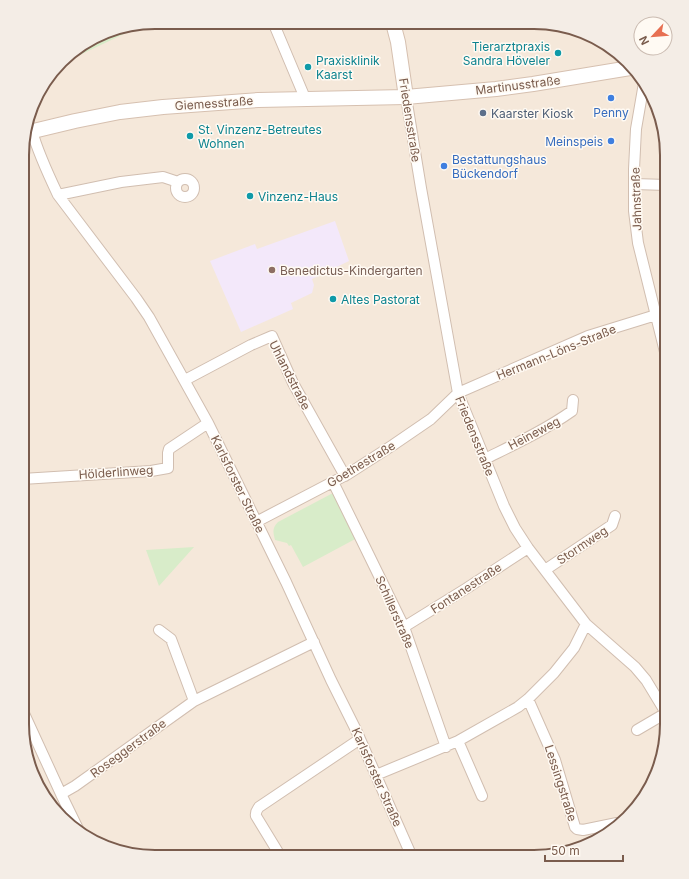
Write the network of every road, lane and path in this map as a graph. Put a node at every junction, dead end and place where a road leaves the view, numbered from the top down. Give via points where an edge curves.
1 (276, 29) edge
2 (395, 29) edge
3 (626, 69) edge
4 (643, 91) edge
5 (406, 97) junction
6 (305, 98) junction
7 (31, 131) edge
8 (31, 135) edge
9 (178, 182) dead end
10 (634, 184) junction
11 (660, 185) edge
12 (58, 195) junction
13 (656, 315) junction
14 (660, 331) edge
15 (184, 380) junction
16 (458, 393) junction
17 (572, 400) dead end
18 (208, 423) junction
19 (485, 459) junction
20 (345, 476) junction
21 (29, 479) edge
22 (333, 482) junction
23 (615, 516) dead end
24 (256, 522) junction
25 (528, 548) junction
26 (545, 570) junction
27 (586, 624) junction
28 (404, 627) junction
29 (159, 630) dead end
30 (314, 642) junction
31 (528, 699) junction
32 (194, 701) junction
33 (660, 703) edge
34 (660, 717) edge
35 (29, 724) edge
36 (637, 730) dead end
37 (360, 739) junction
38 (458, 742) junction
39 (446, 747) junction
40 (376, 775) junction
41 (61, 794) junction
42 (482, 796) dead end
43 (74, 820) edge
44 (610, 824) edge
45 (277, 850) edge
46 (409, 850) edge

1 - 6 street
2 - 5 main road, Friedensstraße
3 - 5 main road, Martinusstraße via 496,89
4 - 10 street, Jahnstraße via 636,129
5 - 6 main road, Giemesstraße
5 - 16 street, Friedensstraße
6 - 7 main road, Giemesstraße via 120,112
8 - 12 street, Karlsforster Straße
9 - 12 street via 163,177 121,182
10 - 11 street
10 - 13 street, Jahnstraße via 638,243
12 - 15 street, Karlsforster Straße via 149,316
13 - 14 street, Jahnstraße
13 - 16 street, Hermann-Löns-Straße via 588,336
15 - 18 street, Karlsforster Straße
15 - 20 street, Uhlandstraße via 272,336 293,383
16 - 19 street, Friedensstraße
16 - 20 street, Goethestraße via 427,423
17 - 19 street, Heineweg via 572,411 560,420
18 - 21 street, Hölderlinweg via 169,449 168,468
18 - 24 street, Karlsforster Straße
19 - 25 street, Friedensstraße via 504,506
20 - 22 street, Goethestraße
22 - 24 street, Goethestraße
22 - 28 street, Schillerstraße
23 - 26 street, Stormweg via 612,524
24 - 30 street, Karlsforster Straße
25 - 26 street, Friedensstraße
25 - 28 street, Fontanestraße
26 - 27 street, Friedensstraße
27 - 31 street via 574,648
27 - 33 street, Friedensstraße via 635,667
28 - 39 street, Schillerstraße
29 - 32 street via 171,639
30 - 32 street, Roseggerstraße
30 - 37 street, Karlsforster Straße
31 - 38 street
31 - 44 street, Lessingstraße via 555,760 575,827 583,830
32 - 41 street, Roseggerstraße
34 - 36 street, Friedensstraße
35 - 41 street
37 - 40 street, Karlsforster Straße
37 - 45 street via 257,810 256,816
38 - 39 street
38 - 42 street
39 - 40 street
40 - 46 street, Karlsforster Straße
41 - 43 street

